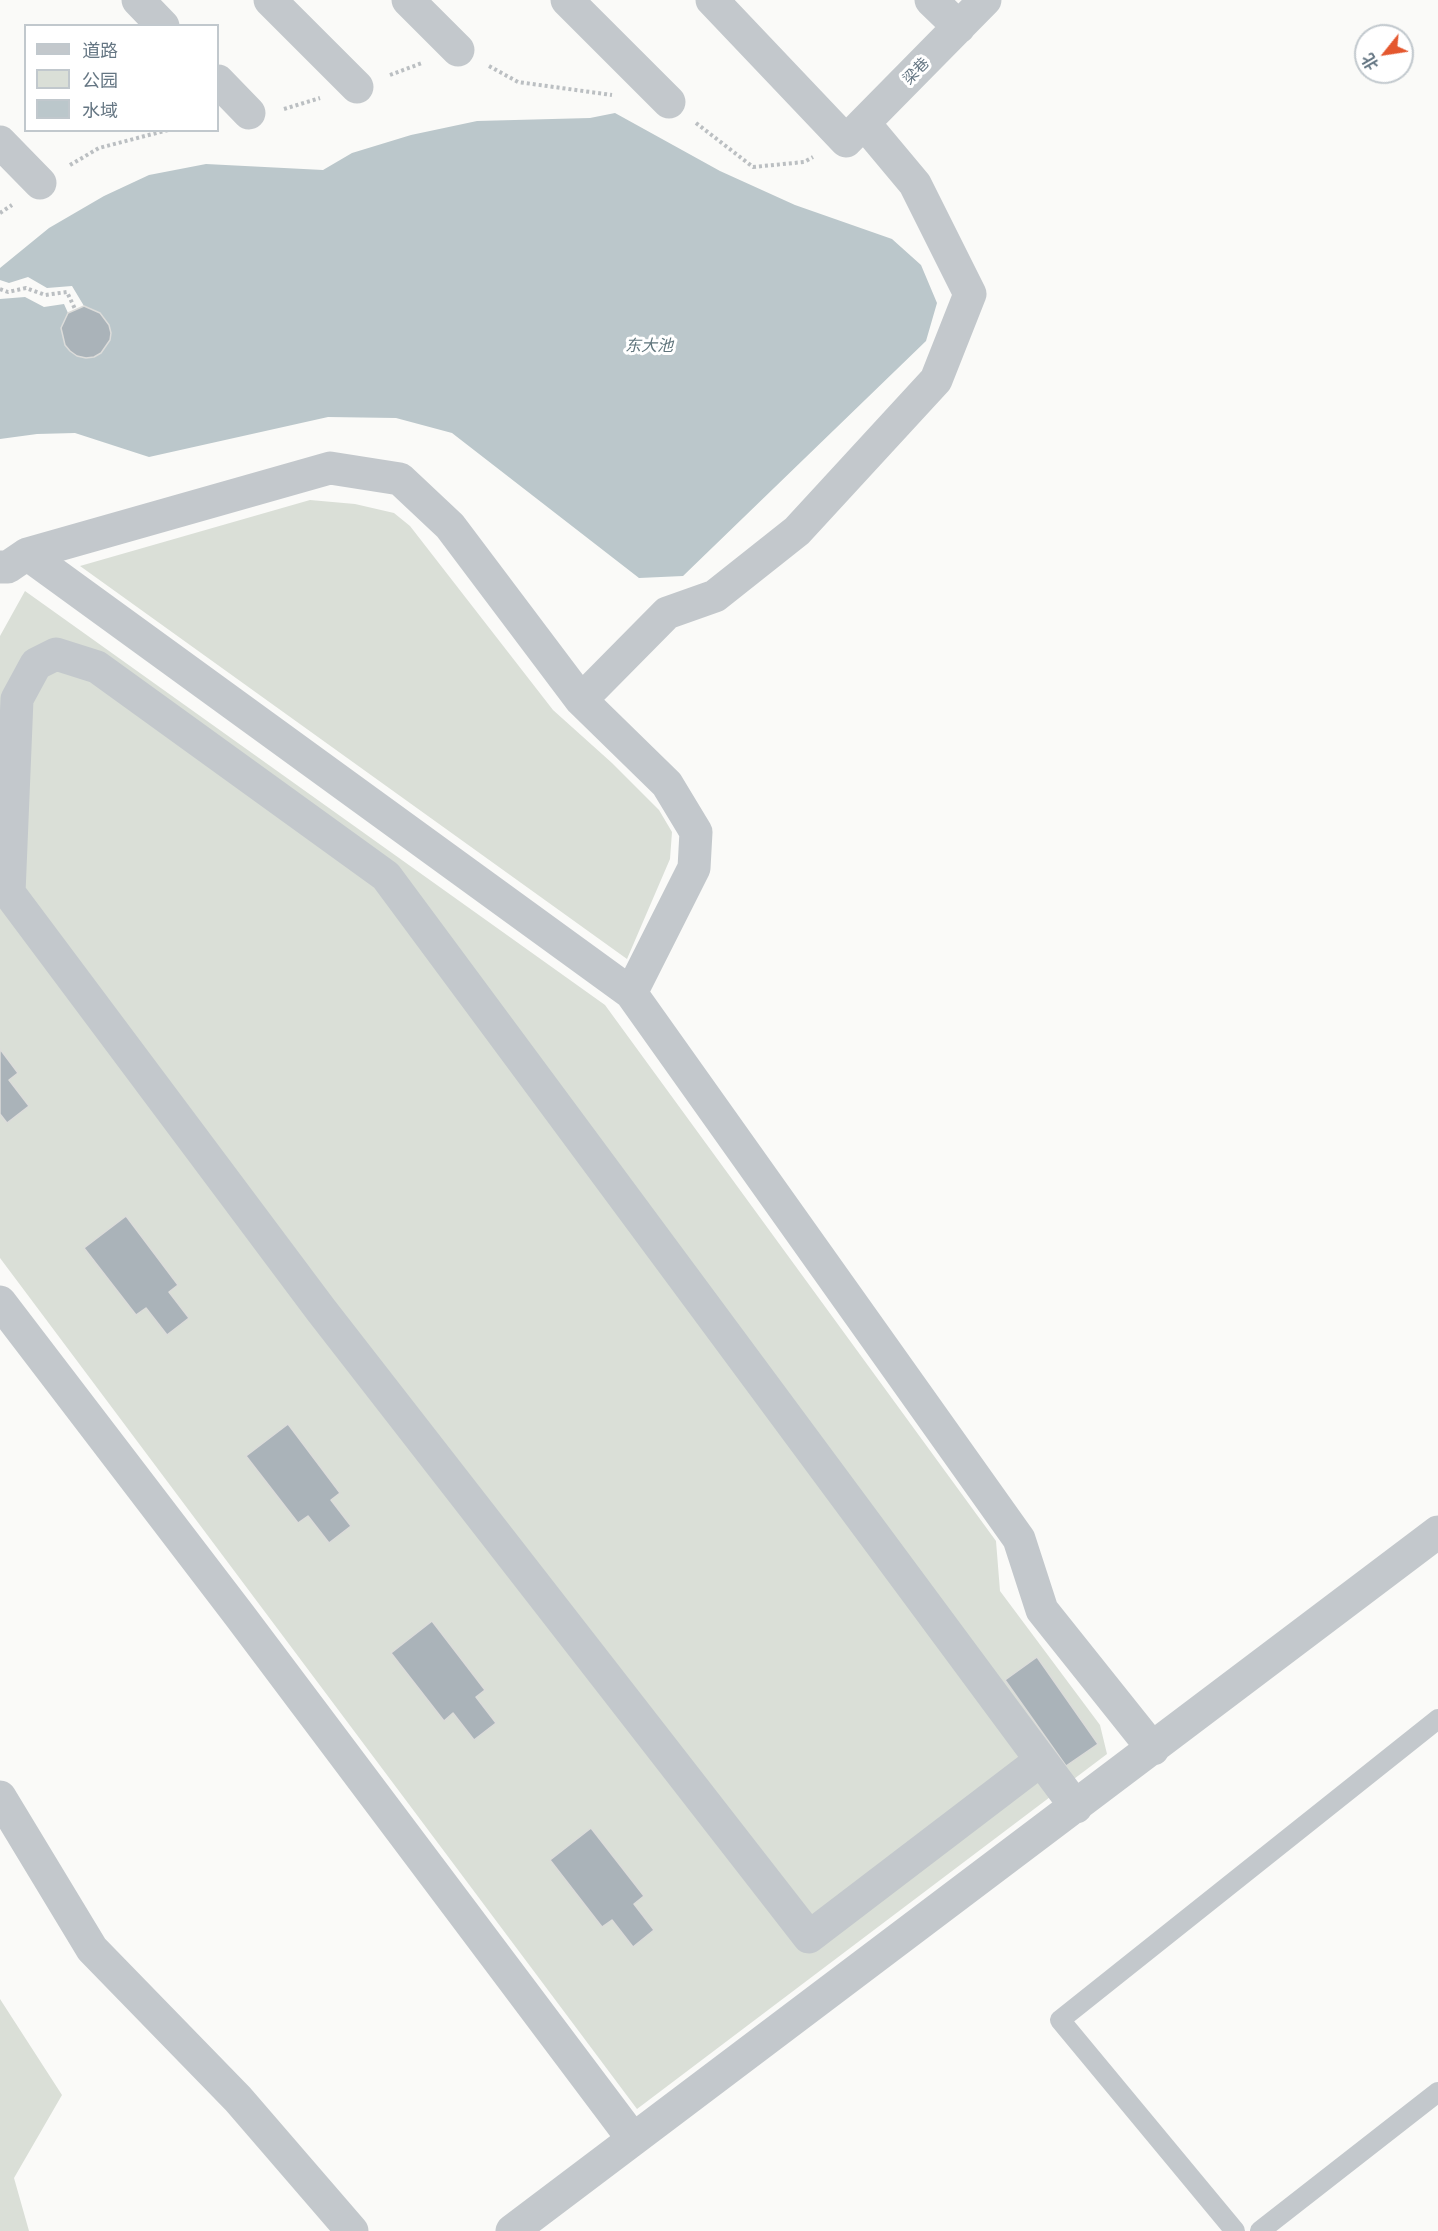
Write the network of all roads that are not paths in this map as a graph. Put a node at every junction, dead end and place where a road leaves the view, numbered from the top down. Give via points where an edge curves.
1 (138, 0) edge
2 (270, 0) edge
3 (408, 0) edge
4 (567, 0) edge
5 (712, 0) edge
6 (932, 0) edge
7 (985, 0) edge
8 (161, 24) edge
9 (959, 27) junction
10 (459, 50) road end
11 (219, 82) edge
12 (357, 87) road end
13 (669, 102) road end
14 (249, 113) road end
15 (855, 132) junction
16 (0, 142) edge
17 (40, 183) road end
18 (9, 568) edge
19 (581, 700) junction
20 (631, 993) junction
21 (0, 1302) edge
22 (1438, 1532) edge
23 (1438, 1719) edge
24 (1153, 1749) junction
25 (1041, 1760) junction
26 (0, 1797) edge
27 (1076, 1807) junction
28 (1438, 2092) edge
29 (633, 2139) junction
30 (352, 2231) edge
31 (512, 2231) edge
32 (1236, 2231) edge
33 (1260, 2231) edge

1 - 8 street
2 - 12 street
3 - 10 street
4 - 13 street
5 - 15 street
6 - 9 street
7 - 9 street, 梁巷
9 - 15 street, 梁巷
11 - 14 street
15 - 19 street via 915,184 970,294 936,380 797,531 715,596 667,613
16 - 17 street
18 - 19 street via 330,468 400,479 450,526
18 - 20 street
19 - 20 street via 667,784 696,832 694,868
20 - 24 street via 1019,1539 1042,1610
21 - 29 street
22 - 24 street
23 - 32 lane via 1060,2020
24 - 27 street
25 - 25 street via 809,1937 328,1319 9,892 17,699 36,664 56,654 97,667 386,876
25 - 27 street
26 - 30 street via 92,1948 238,2098
27 - 29 street
28 - 33 lane
29 - 31 street

